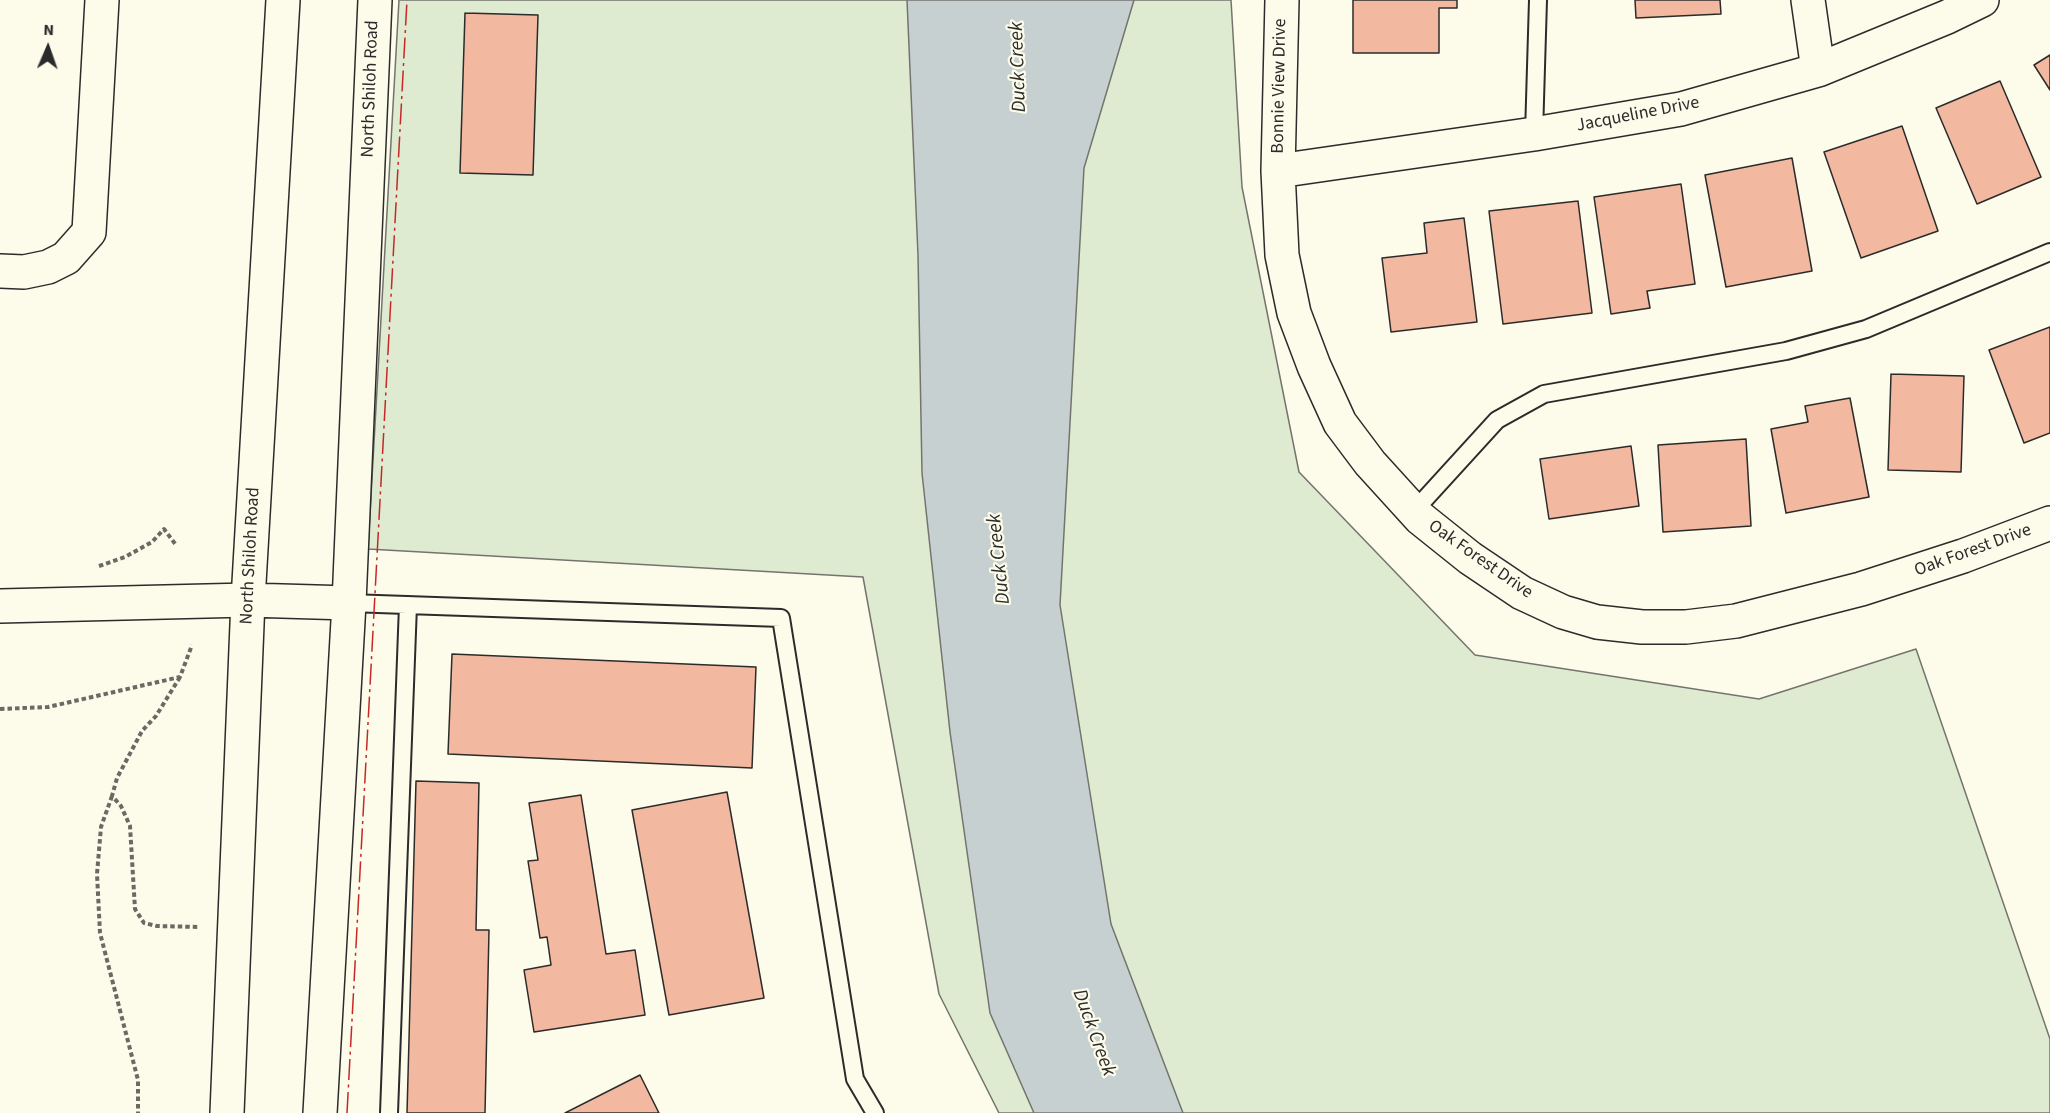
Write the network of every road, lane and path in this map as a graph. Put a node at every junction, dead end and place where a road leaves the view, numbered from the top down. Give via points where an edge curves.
1 (102, 0) edge
2 (283, 0) edge
3 (375, 0) edge
4 (1282, 0) edge
5 (1538, 0) edge
6 (1808, 0) edge
7 (1982, 0) edge
8 (1818, 70) junction
9 (1534, 134) junction
10 (1278, 171) junction
11 (2050, 252) edge
12 (0, 271) edge
13 (1414, 511) junction
14 (2050, 523) edge
15 (176, 545) dead end
16 (91, 568) dead end
17 (248, 600) junction
18 (349, 603) junction
19 (408, 605) junction
20 (0, 606) edge
21 (192, 645) dead end
22 (180, 677) junction
23 (0, 709) edge
24 (112, 795) junction
25 (202, 927) dead end
26 (138, 1113) edge
27 (227, 1113) edge
28 (320, 1113) edge
29 (389, 1113) edge
30 (875, 1113) edge

1 - 12 street via 88,232 66,258 48,267
2 - 17 street, North Shiloh Road
3 - 18 street, North Shiloh Road
4 - 10 street, Bonnie View Drive
5 - 9 lane
6 - 8 street
7 - 8 street, Jacqueline Drive
8 - 9 street, Jacqueline Drive via 1681,109
9 - 10 street, Jacqueline Drive
10 - 13 street, Oak Forest Drive via 1282,255 1294,314 1314,366 1341,423 1370,463
11 - 13 lane via 1866,329 1786,351 1544,394 1497,420
13 - 14 street, Oak Forest Drive via 1470,558 1522,593 1571,615 1642,627 1686,627 1747,618 1872,585
15 - 16 path via 164,529 152,542 125,557
17 - 18 street
17 - 20 street
17 - 27 street, North Shiloh Road
18 - 19 lane
18 - 28 street, North Shiloh Road
19 - 29 lane
19 - 30 lane via 781,618 855,1079
21 - 22 path
22 - 23 path via 48,707
22 - 24 path via 142,731
24 - 25 path via 130,826 135,909 144,923
24 - 26 path via 101,827 97,874 100,933 138,1080

